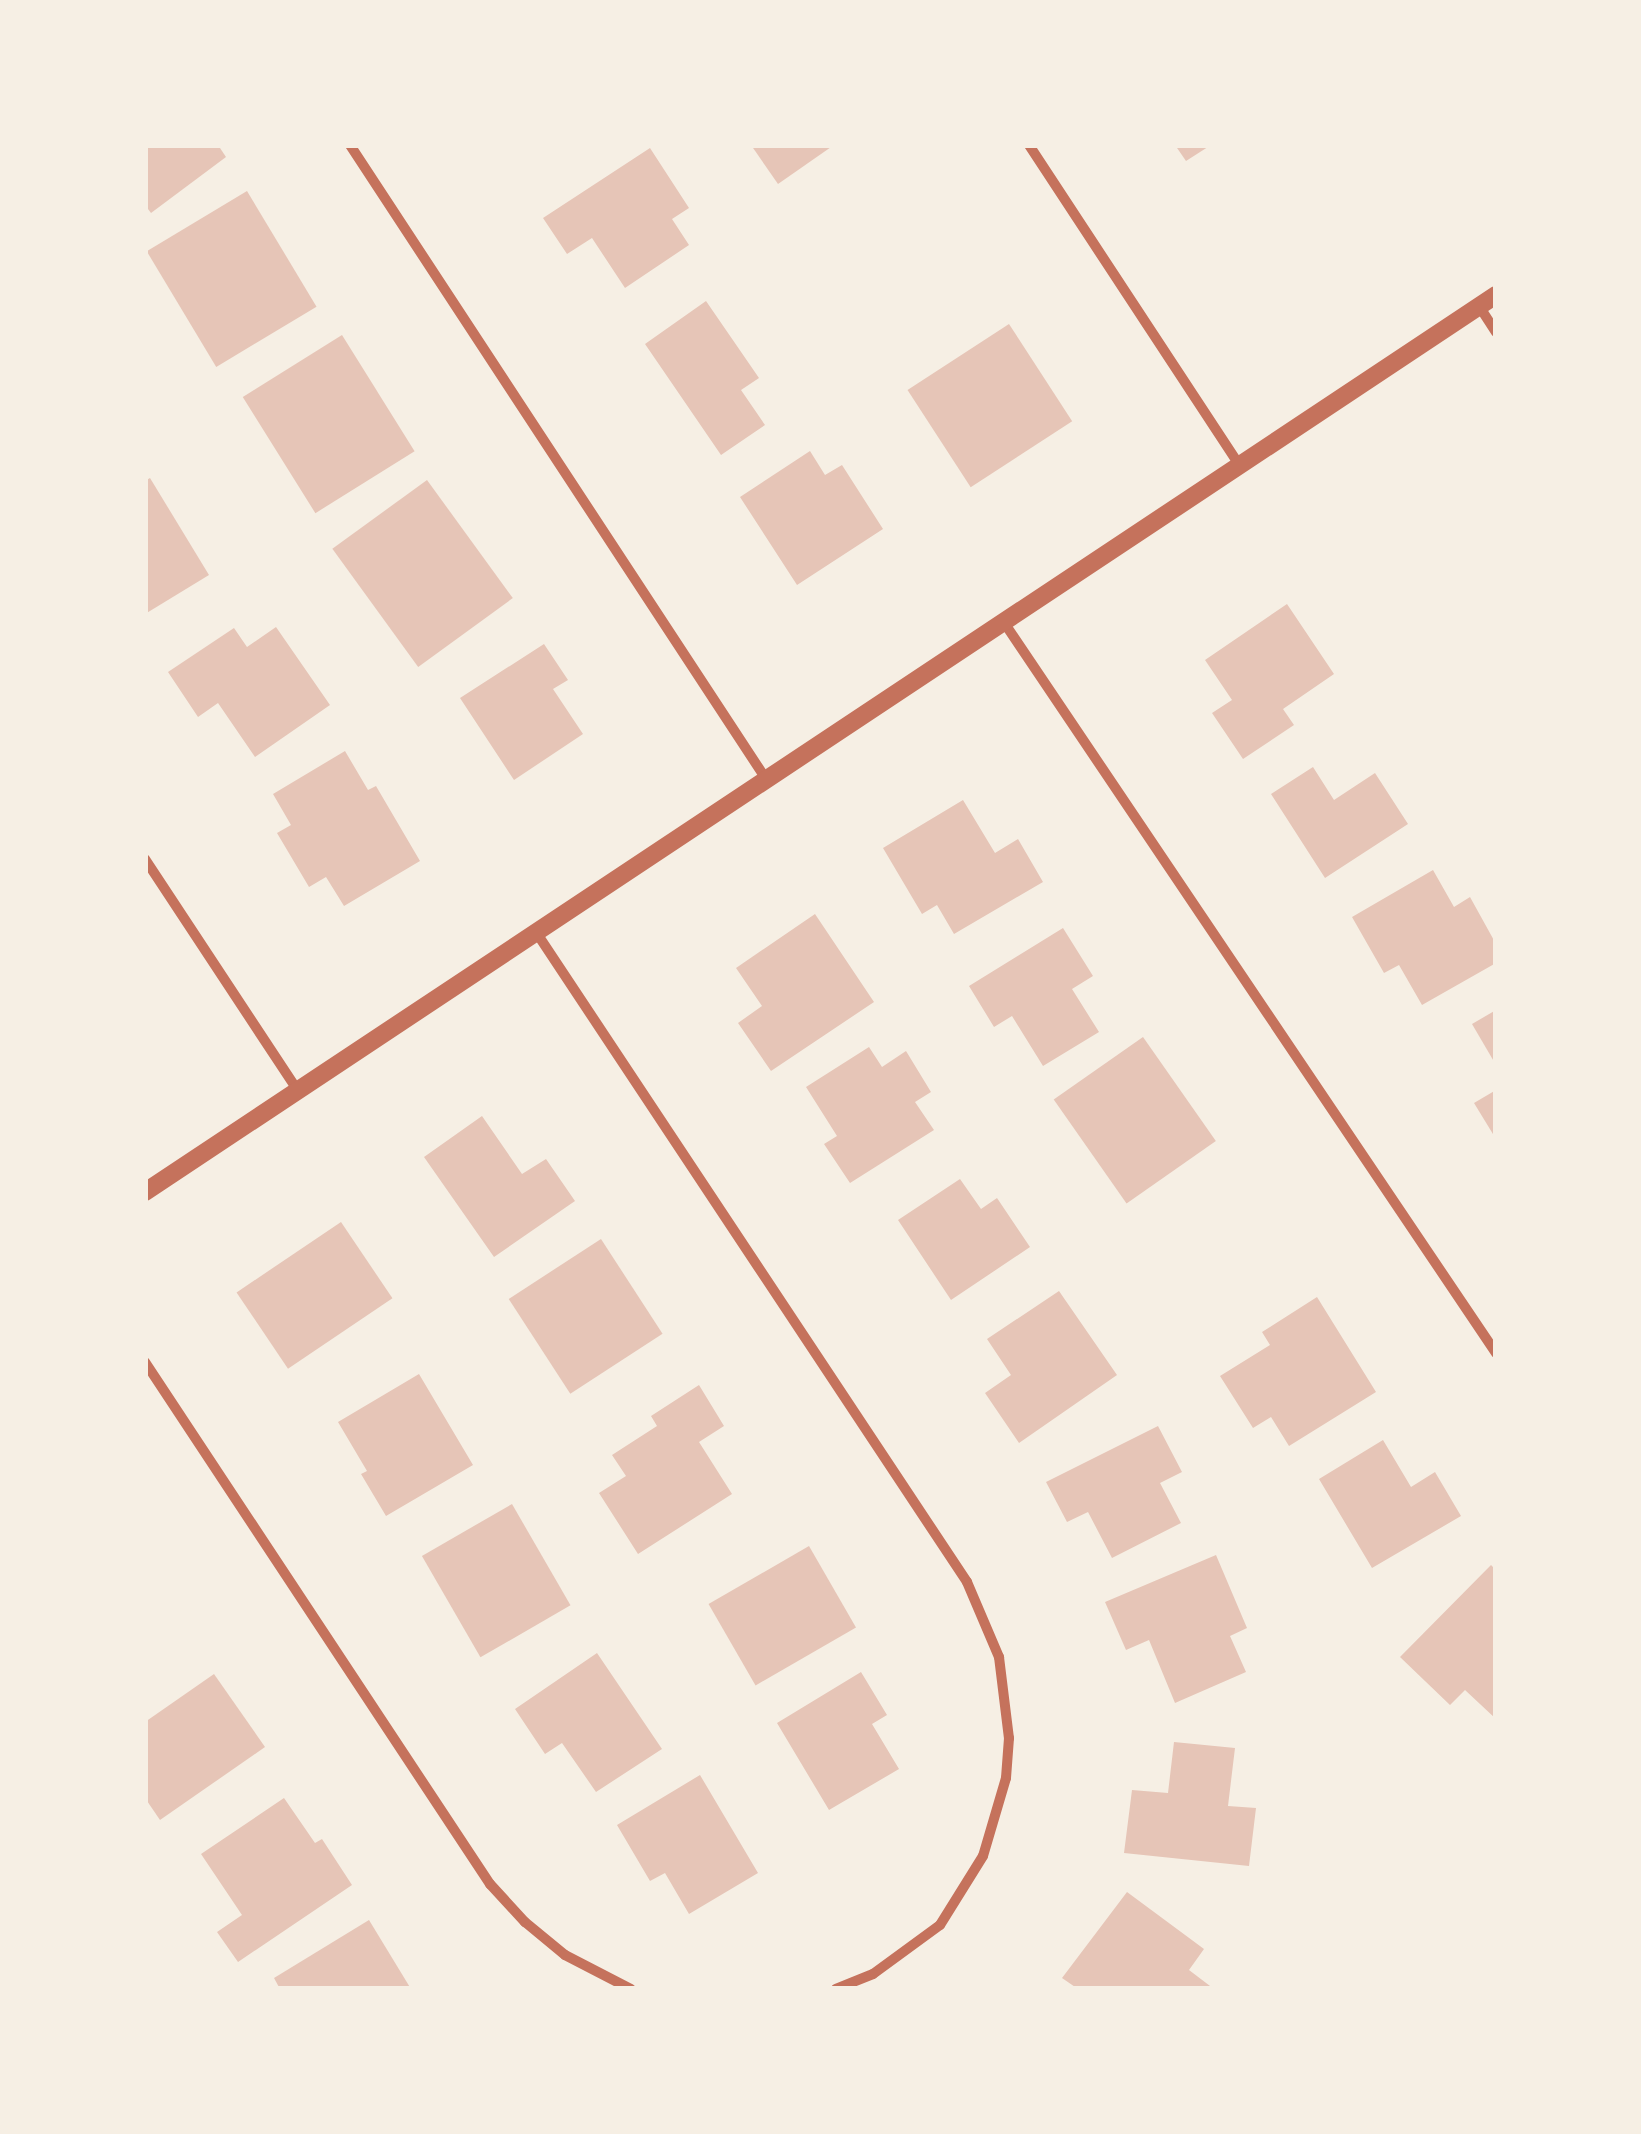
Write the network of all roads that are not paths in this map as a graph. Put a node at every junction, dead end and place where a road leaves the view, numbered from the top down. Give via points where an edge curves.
1 (350, 145) edge
2 (1029, 145) edge
3 (1496, 295) edge
4 (1479, 306) junction
5 (1496, 332) edge
6 (1239, 465) junction
7 (1003, 622) junction
8 (766, 779) junction
9 (145, 859) edge
10 (536, 932) junction
11 (298, 1091) junction
12 (145, 1192) edge
13 (1496, 1353) edge
14 (145, 1362) edge
15 (631, 1989) edge
16 (836, 1989) edge

1 - 8 street
2 - 6 street
3 - 4 street
4 - 5 street
4 - 6 street
6 - 7 street
7 - 8 street
7 - 13 street
8 - 10 street
9 - 11 street
10 - 11 street
10 - 16 street via 967,1582 998,1657 1008,1724 1006,1778 983,1856 940,1925 873,1974
11 - 12 street
14 - 15 street via 490,1884 565,1955

